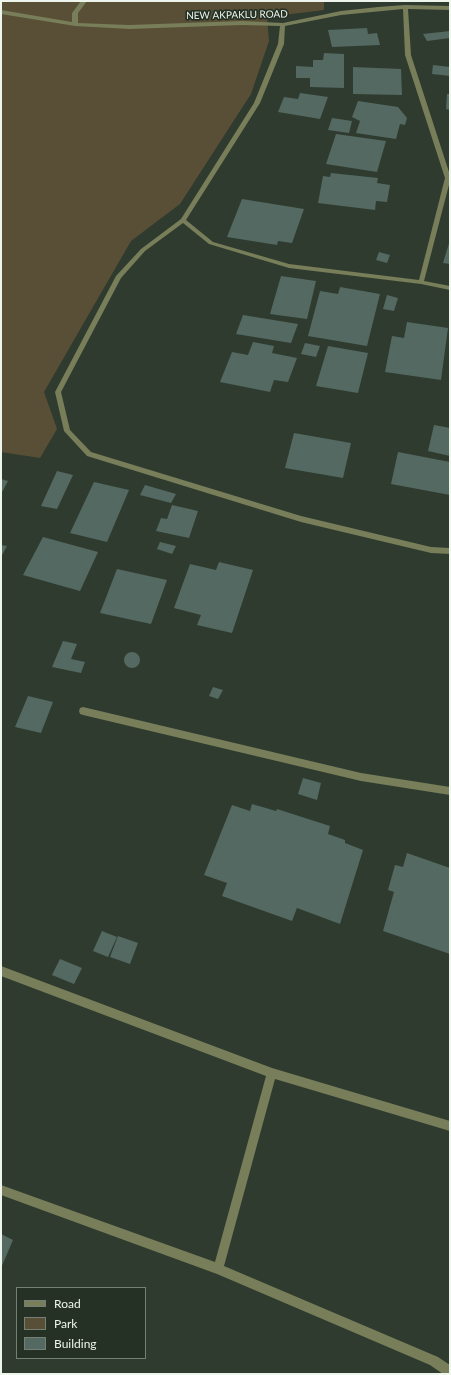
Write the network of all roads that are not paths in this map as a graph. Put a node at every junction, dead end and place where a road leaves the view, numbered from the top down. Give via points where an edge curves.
1 (84, 1) edge
2 (405, 7) junction
3 (450, 8) edge
4 (1, 12) edge
5 (75, 24) junction
6 (283, 25) junction
7 (183, 220) junction
8 (421, 282) junction
9 (450, 288) edge
10 (450, 551) edge
11 (83, 710) dead end
12 (450, 790) edge
13 (1, 971) edge
14 (272, 1073) junction
15 (450, 1126) edge
16 (1, 1190) edge
17 (218, 1269) junction
18 (450, 1372) edge

1 - 5 street via 76,13
2 - 3 street, NEW AKPAKLU ROAD
2 - 6 street, NEW AKPAKLU ROAD via 341,13
2 - 8 street via 408,55 448,178
4 - 5 street, NEW AKPAKLU ROAD
5 - 6 street, NEW AKPAKLU ROAD via 129,27 242,22
6 - 7 street via 281,44 257,103
7 - 8 street via 211,243 289,266
7 - 10 street via 143,250 118,277 58,392 66,431 89,454 164,478 301,518 431,550
8 - 9 street
11 - 12 street via 361,777
13 - 14 street
14 - 15 street
14 - 17 street
16 - 17 street
17 - 18 street via 434,1361

